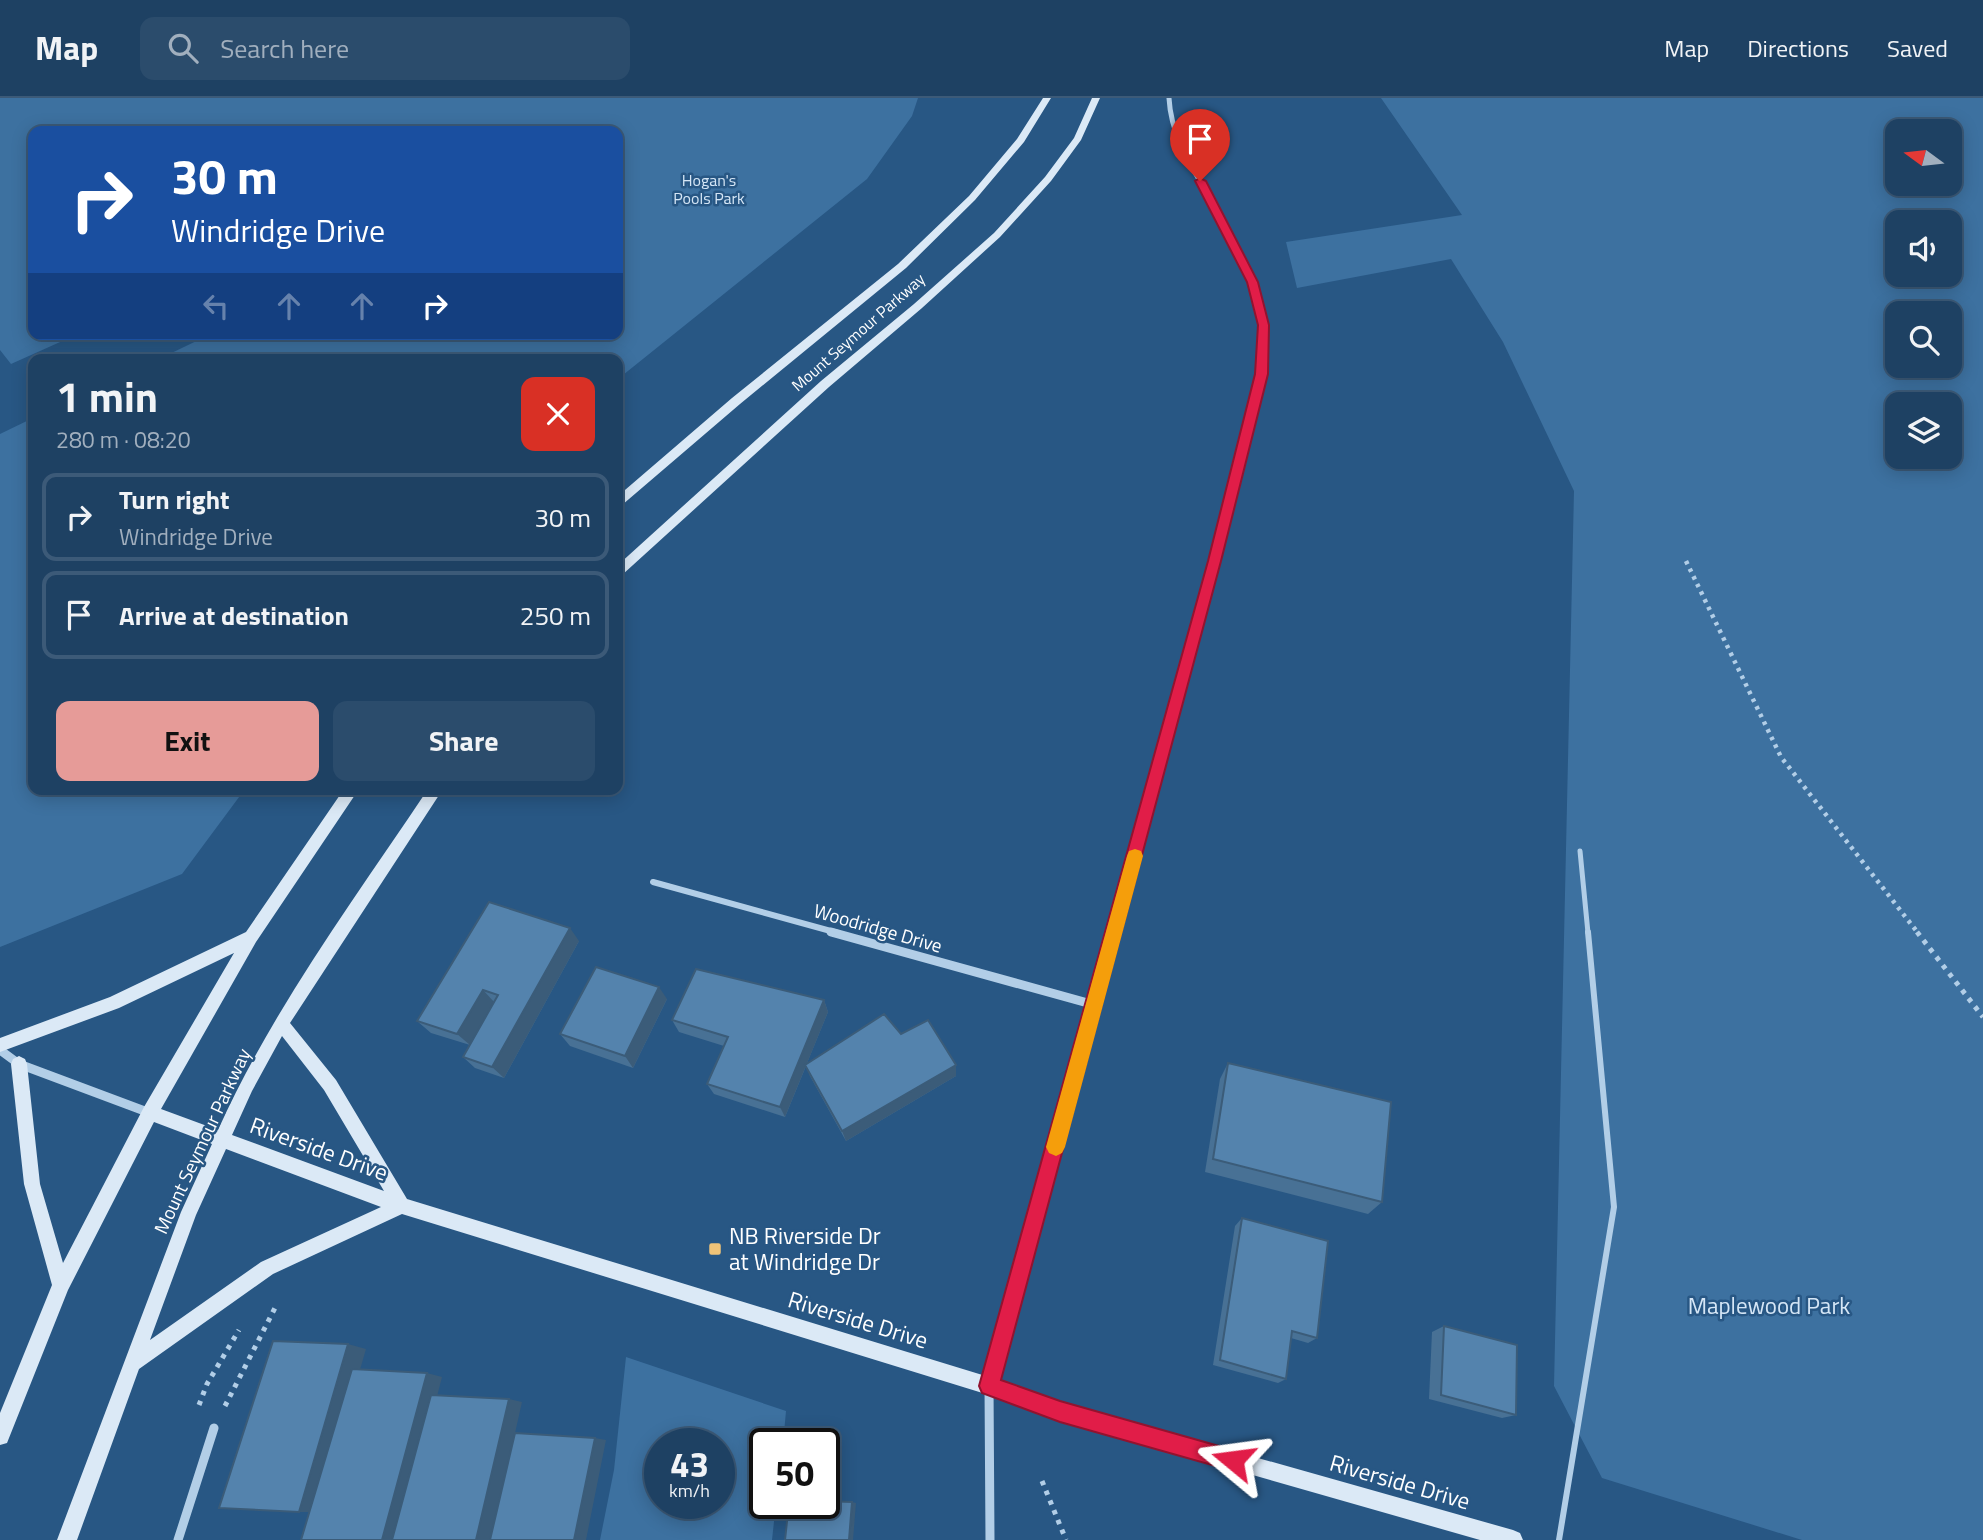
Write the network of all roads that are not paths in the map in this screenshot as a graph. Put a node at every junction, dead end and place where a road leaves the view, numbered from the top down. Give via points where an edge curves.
1 (1046, 98) edge
2 (1096, 98) edge
3 (1169, 98) edge
4 (623, 498) edge
5 (623, 567) edge
6 (348, 795) edge
7 (432, 795) edge
8 (1580, 851) dead end
9 (653, 882) dead end
10 (251, 937) junction
11 (1095, 1005) junction
12 (281, 1023) junction
13 (0, 1048) edge
14 (19, 1064) junction
15 (150, 1114) junction
16 (223, 1140) junction
17 (402, 1206) junction
18 (61, 1285) junction
19 (133, 1363) junction
20 (989, 1386) junction
21 (214, 1428) road end
22 (0, 1436) edge
23 (67, 1540) edge
24 (178, 1540) edge
25 (990, 1540) edge
26 (1513, 1540) edge
27 (1559, 1540) edge

1 - 4 main road, Mount Seymour Parkway via 997,169 902,266
2 - 5 main road, Mount Seymour Parkway via 1078,138 997,235
3 - 11 street via 1187,160 1253,282 1264,325 1261,374
6 - 10 main road
7 - 12 main road, Mount Seymour Parkway
8 - 27 lane via 1614,1207
9 - 11 street, Woodridge Drive
10 - 13 main road via 114,1003
10 - 15 main road
11 - 20 street
12 - 16 main road, Mount Seymour Parkway
12 - 17 main road via 330,1085
13 - 14 street, Riverside Drive
14 - 15 street, Riverside Drive
14 - 18 main road via 32,1184
15 - 16 main road, Riverside Drive
15 - 18 main road
16 - 17 main road, Riverside Drive
16 - 19 main road, Mount Seymour Parkway via 189,1212
17 - 19 main road via 267,1268
17 - 20 main road, Riverside Drive
18 - 22 main road
19 - 23 main road, Mount Seymour Parkway
20 - 25 street
20 - 26 main road, Riverside Drive via 1060,1411
21 - 24 street

